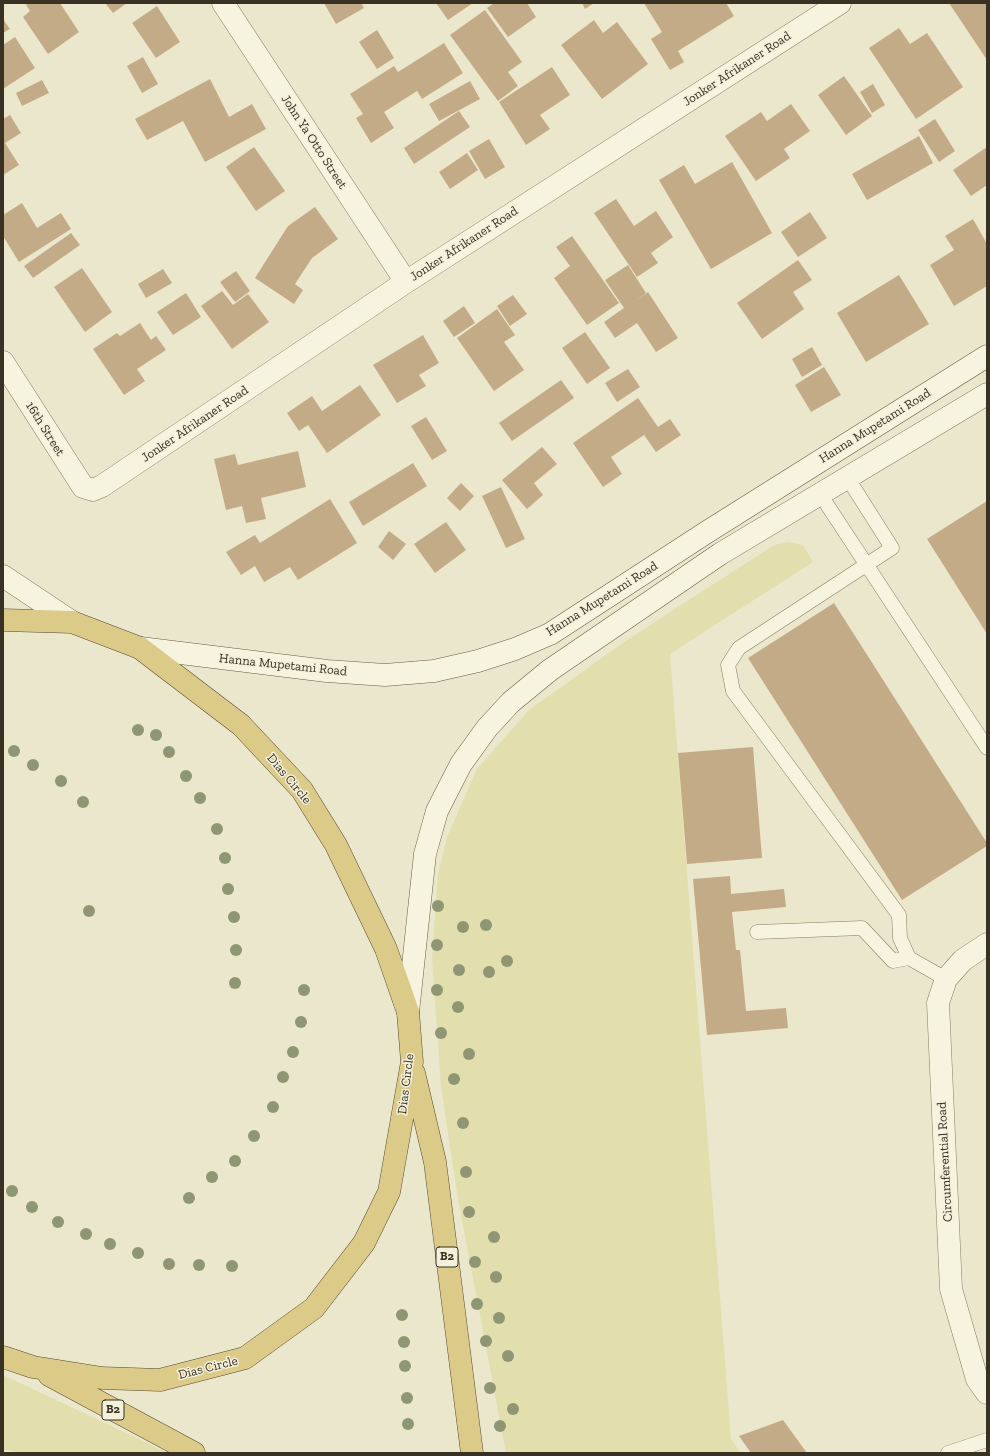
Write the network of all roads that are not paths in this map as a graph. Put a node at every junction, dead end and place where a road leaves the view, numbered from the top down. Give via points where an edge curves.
1 (223, 3) edge
2 (840, 3) edge
3 (406, 282) junction
4 (987, 356) edge
5 (3, 362) edge
6 (987, 394) edge
7 (847, 477) junction
8 (92, 490) joint
9 (820, 494) junction
10 (866, 565) junction
11 (3, 576) edge
12 (3, 620) edge
13 (72, 622) junction
14 (140, 648) junction
15 (987, 748) edge
16 (756, 932) dead end
17 (987, 944) edge
18 (909, 958) junction
19 (946, 979) junction
20 (408, 1012) junction
21 (412, 1062) junction
22 (3, 1357) edge
23 (33, 1367) junction
24 (987, 1393) edge
25 (987, 1440) edge
26 (194, 1453) edge
27 (472, 1453) edge
28 (948, 1453) edge

1 - 3 main road, John Ya Otto Street
2 - 3 main road, Jonker Afrikaner Road
3 - 8 main road, Jonker Afrikaner Road via 102,486
4 - 14 main road, Hanna Mupetami Road via 550,634 515,649 434,671 385,675 327,671
5 - 8 main road, 16th Street via 82,487
6 - 7 main road, Hanna Mupetami Road
7 - 9 main road, Hanna Mupetami Road
7 - 10 lane via 892,548
9 - 10 lane
9 - 20 main road, Hanna Mupetami Road via 720,554 550,670 511,702 487,728 461,764 437,811 425,854
10 - 15 lane
10 - 18 lane via 739,648 728,665 733,691 899,915 900,938
11 - 13 main road
12 - 13 highway, Dias Circle
13 - 14 highway, Dias Circle
14 - 20 highway, Dias Circle via 241,725 302,790 336,845 386,949
16 - 18 lane via 862,928 893,960
17 - 19 main road, Circumferential Road via 963,960
18 - 19 lane
19 - 24 main road, Circumferential Road via 938,1003 951,1289 977,1379
20 - 21 highway, Dias Circle
21 - 23 highway, Dias Circle via 389,1192 364,1243 314,1308 245,1358 160,1380 102,1378
21 - 27 highway, B2 via 435,1162
22 - 23 highway, Dias Circle
23 - 26 highway, B2
25 - 28 lane

